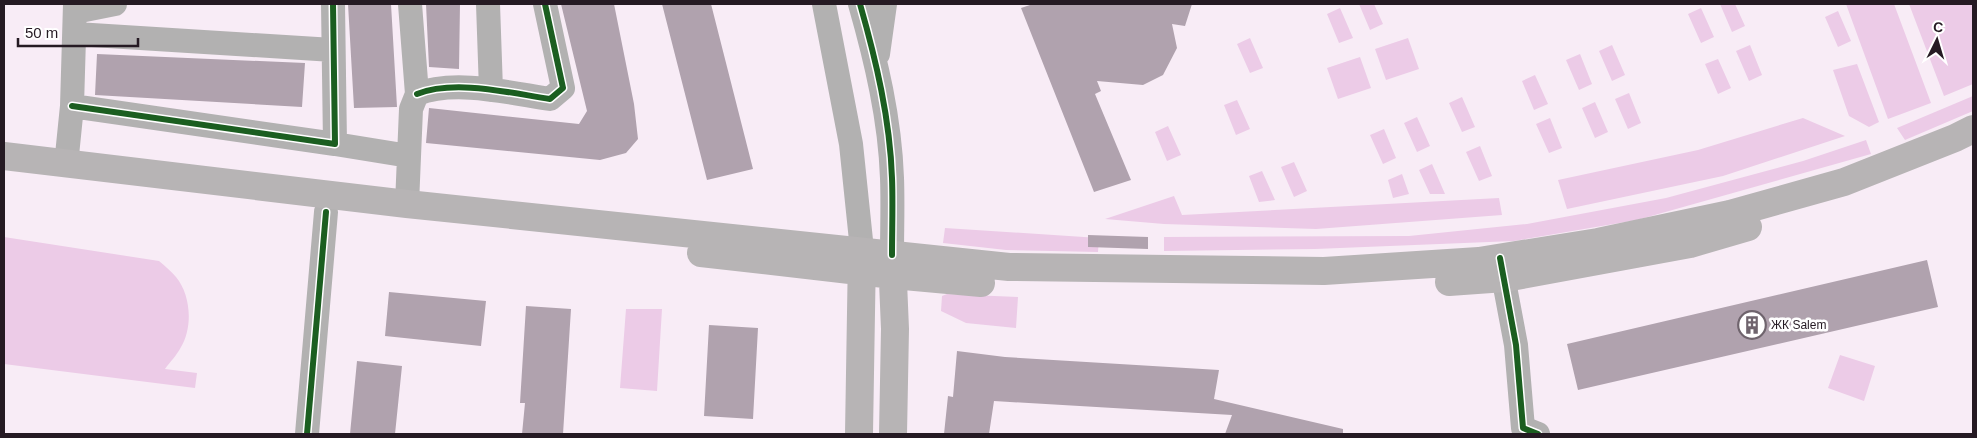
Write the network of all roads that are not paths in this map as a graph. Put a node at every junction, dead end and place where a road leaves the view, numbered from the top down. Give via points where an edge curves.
1 (115, 4) edge
2 (333, 4) edge
3 (410, 4) edge
4 (488, 4) edge
5 (545, 4) edge
6 (824, 4) edge
7 (860, 4) edge
8 (885, 4) edge
9 (76, 16) edge
10 (333, 50) junction
11 (876, 65) junction
12 (491, 90) junction
13 (417, 94) junction
14 (72, 106) junction
15 (1973, 129) edge
16 (335, 144) junction
17 (1973, 148) edge
18 (4, 156) edge
19 (408, 156) junction
20 (66, 165) junction
21 (4, 174) edge
22 (407, 204) junction
23 (326, 212) junction
24 (862, 260) junction
25 (893, 265) junction
26 (1502, 268) junction
27 (1527, 432) edge
28 (307, 434) edge
29 (859, 434) edge
30 (893, 434) edge

1 - 9 street
2 - 10 street
3 - 13 street
4 - 12 street
5 - 12 street via 563,88 550,99
6 - 24 street via 851,144
7 - 11 street
8 - 11 street
9 - 10 street
9 - 14 street
10 - 16 street
11 - 25 street via 892,177
12 - 13 street via 433,88
13 - 19 street via 411,109
14 - 16 street
14 - 20 street
15 - 26 main road via 1844,182 1730,214 1598,242
16 - 19 street
17 - 26 main road via 1852,197 1690,244
18 - 20 main road
19 - 22 street
20 - 22 main road
21 - 23 main road
22 - 24 main road
23 - 24 main road
23 - 28 street
24 - 25 main road
24 - 29 main road
25 - 26 main road via 1324,271 1479,261
25 - 30 main road
26 - 27 street

